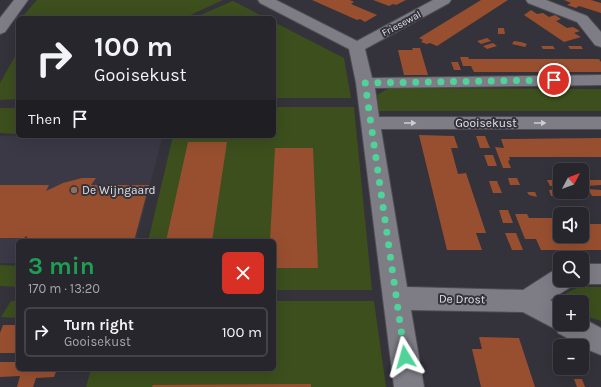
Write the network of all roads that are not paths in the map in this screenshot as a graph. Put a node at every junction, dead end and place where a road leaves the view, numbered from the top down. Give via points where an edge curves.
1 (21, 0) edge
2 (265, 0) edge
3 (444, 0) edge
4 (533, 0) edge
5 (0, 29) edge
6 (601, 42) edge
7 (357, 47) junction
8 (601, 80) edge
9 (365, 83) junction
10 (371, 123) junction
11 (601, 123) edge
12 (589, 274) edge
13 (601, 274) edge
14 (553, 284) edge
15 (396, 298) junction
16 (527, 300) junction
17 (553, 315) edge
18 (581, 331) edge
19 (601, 342) edge
20 (409, 387) edge

1 - 5 street
2 - 7 street
3 - 7 street, Friesewal
4 - 6 street via 582,19
7 - 9 street
8 - 9 street
9 - 10 street
10 -> 11 street, Gooisekust
10 - 15 street
12 - 13 street
14 - 16 street
15 - 16 street, De Drost
15 - 20 street
16 - 17 street, De Drost
18 - 19 street

